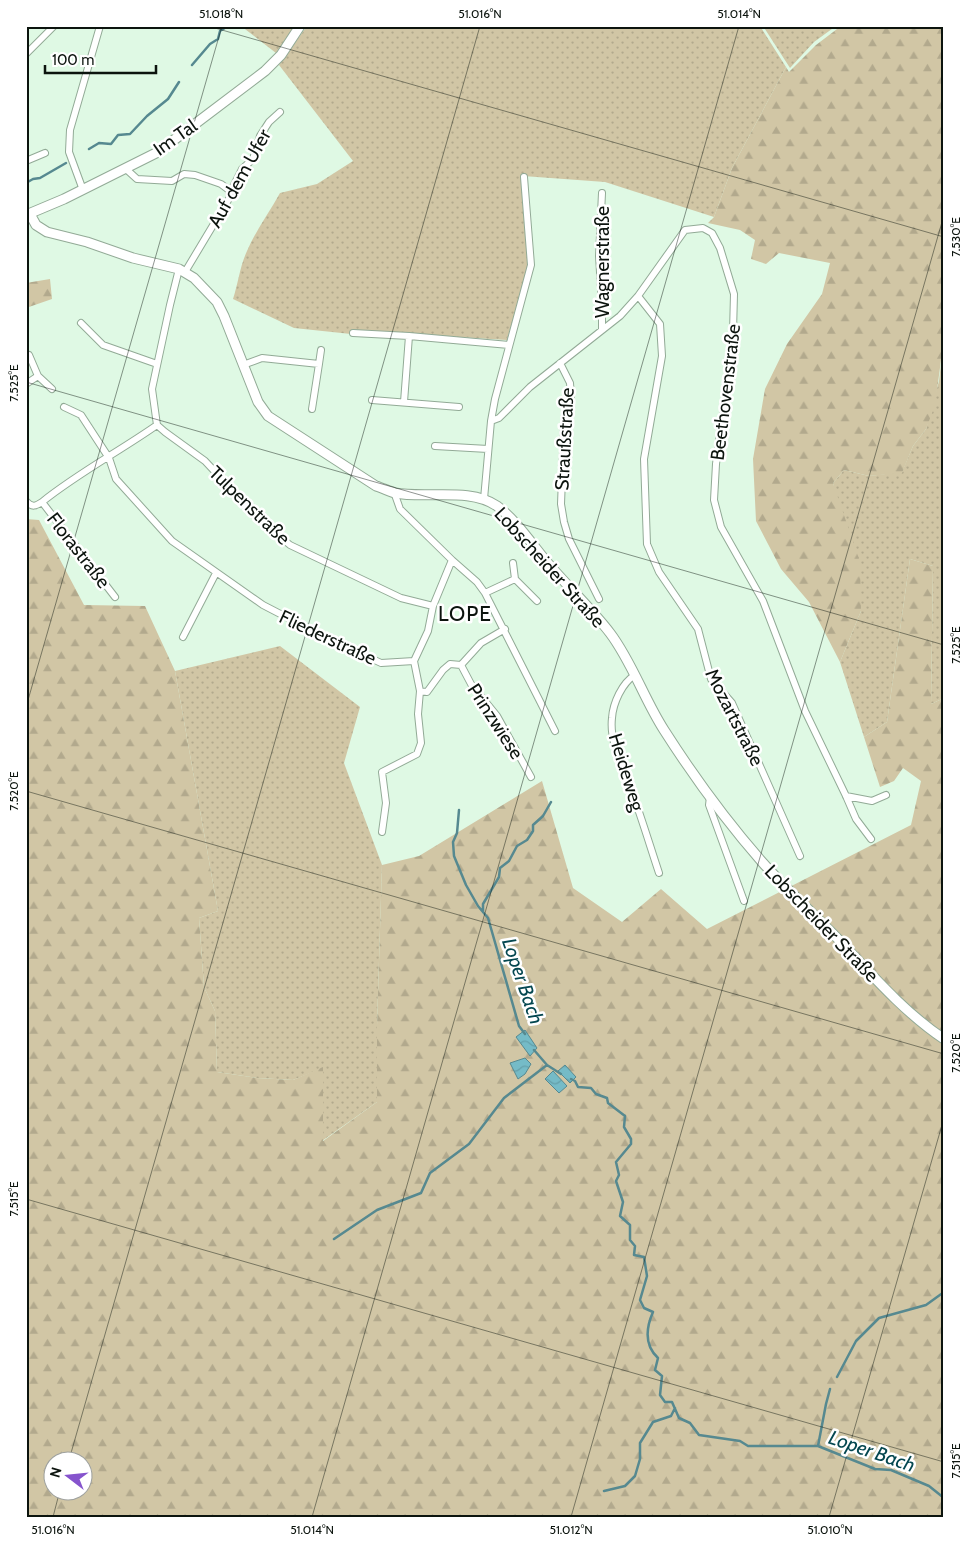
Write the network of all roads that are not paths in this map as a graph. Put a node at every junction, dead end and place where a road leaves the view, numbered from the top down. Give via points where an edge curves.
1 (54, 26) edge
2 (100, 26) edge
3 (300, 26) edge
4 (26, 54) edge
5 (280, 112) dead end
6 (45, 153) dead end
7 (26, 161) edge
8 (126, 169) junction
9 (524, 177) dead end
10 (83, 190) junction
11 (229, 190) junction
12 (602, 194) dead end
13 (28, 215) edge
14 (182, 271) junction
15 (638, 296) junction
16 (81, 323) dead end
17 (602, 330) junction
18 (353, 333) dead end
19 (409, 336) junction
20 (509, 345) junction
21 (321, 350) dead end
22 (29, 355) dead end
23 (560, 363) junction
24 (157, 364) junction
25 (319, 364) junction
26 (243, 365) junction
27 (38, 376) junction
28 (26, 384) edge
29 (52, 389) dead end
30 (372, 400) dead end
31 (404, 402) junction
32 (64, 407) dead end
33 (459, 407) dead end
34 (312, 409) dead end
35 (491, 421) junction
36 (157, 425) junction
37 (435, 446) dead end
38 (488, 449) junction
39 (108, 458) junction
40 (394, 492) junction
41 (484, 499) junction
42 (26, 501) edge
43 (42, 502) junction
44 (452, 560) junction
45 (513, 563) dead end
46 (216, 573) junction
47 (515, 579) junction
48 (485, 593) junction
49 (115, 597) dead end
50 (599, 599) dead end
51 (537, 601) dead end
52 (433, 606) junction
53 (505, 629) junction
54 (182, 637) dead end
55 (414, 661) junction
56 (461, 665) junction
57 (635, 675) junction
58 (420, 691) junction
59 (554, 730) dead end
60 (531, 777) dead end
61 (886, 795) dead end
62 (846, 796) junction
63 (710, 798) junction
64 (382, 832) dead end
65 (871, 839) dead end
66 (800, 856) dead end
67 (659, 873) dead end
68 (744, 901) dead end
69 (944, 1040) edge

1 - 4 street
2 - 10 street via 70,130 69,152
3 - 8 street, Im Tal via 265,70 158,152
5 - 11 street, Auf dem Ufer via 269,122 260,136 253,159 242,169
6 - 7 street
8 - 10 street, Im Tal
8 - 11 street via 137,178 172,181 184,174 195,175
9 - 20 street via 531,265
10 - 13 street, Im Tal
11 - 14 street, Auf dem Ufer via 230,197
12 - 17 street, Wagnerstraße via 599,256
13 - 14 street, Lobscheider Straße via 36,226 47,232
14 - 24 street via 170,305
14 - 26 street, Lobscheider Straße via 194,278 217,302
15 - 17 street, Beethovenstraße
15 - 62 street, Beethovenstraße via 685,230 703,228 712,233 734,294 735,316 732,370 716,464 716,509 721,527 763,601 805,711
15 - 66 street, Mozartstraße via 660,324 662,356 644,459 647,544 658,572 698,629 711,679 732,703
16 - 24 street via 104,345
17 - 23 street, Beethovenstraße
18 - 19 street
19 - 20 street
19 - 31 street
20 - 35 street
21 - 25 street
22 - 27 street
23 - 35 street, Beethovenstraße via 499,418
23 - 50 street, Straußstraße via 570,383 571,397 564,427 561,504 569,539
24 - 36 street via 152,389
25 - 26 street via 262,358
25 - 34 street
26 - 40 street, Lobscheider Straße via 258,402 268,416 376,486
27 - 28 street
27 - 29 street
30 - 31 street
31 - 33 street
32 - 39 street via 81,415
35 - 38 street
36 - 39 street, Florastraße
36 - 52 street, Tulpenstraße via 205,461 263,523 290,545 401,598
37 - 38 street
38 - 41 street
39 - 43 street, Florastraße
39 - 46 street, Fliederstraße via 116,480 172,541
40 - 41 street, Lobscheider Straße
40 - 44 street via 400,508
41 - 57 street, Lobscheider Straße via 509,517 610,633
42 - 43 street, Florastraße via 31,506
43 - 49 street, Florastraße
44 - 48 street
44 - 52 street
45 - 47 street
46 - 54 street
46 - 55 street, Fliederstraße via 263,606 381,663
47 - 48 street
47 - 51 street
48 - 53 street
52 - 55 street via 428,631
53 - 56 street via 481,643
53 - 59 street
55 - 58 street
56 - 58 street via 450,664 427,692
56 - 60 street, Prinzwiese via 471,684 497,716
57 - 63 street, Lobscheider Straße via 665,731
57 - 67 street, Heideweg via 626,681 618,698 612,718 613,742
58 - 64 street via 421,743 417,754 382,772 386,803
61 - 62 street via 872,801
62 - 65 street, Beethovenstraße via 856,819
63 - 68 street, Lobscheider Straße via 709,805
63 - 69 street, Lobscheider Straße via 768,868 868,971 927,1028

